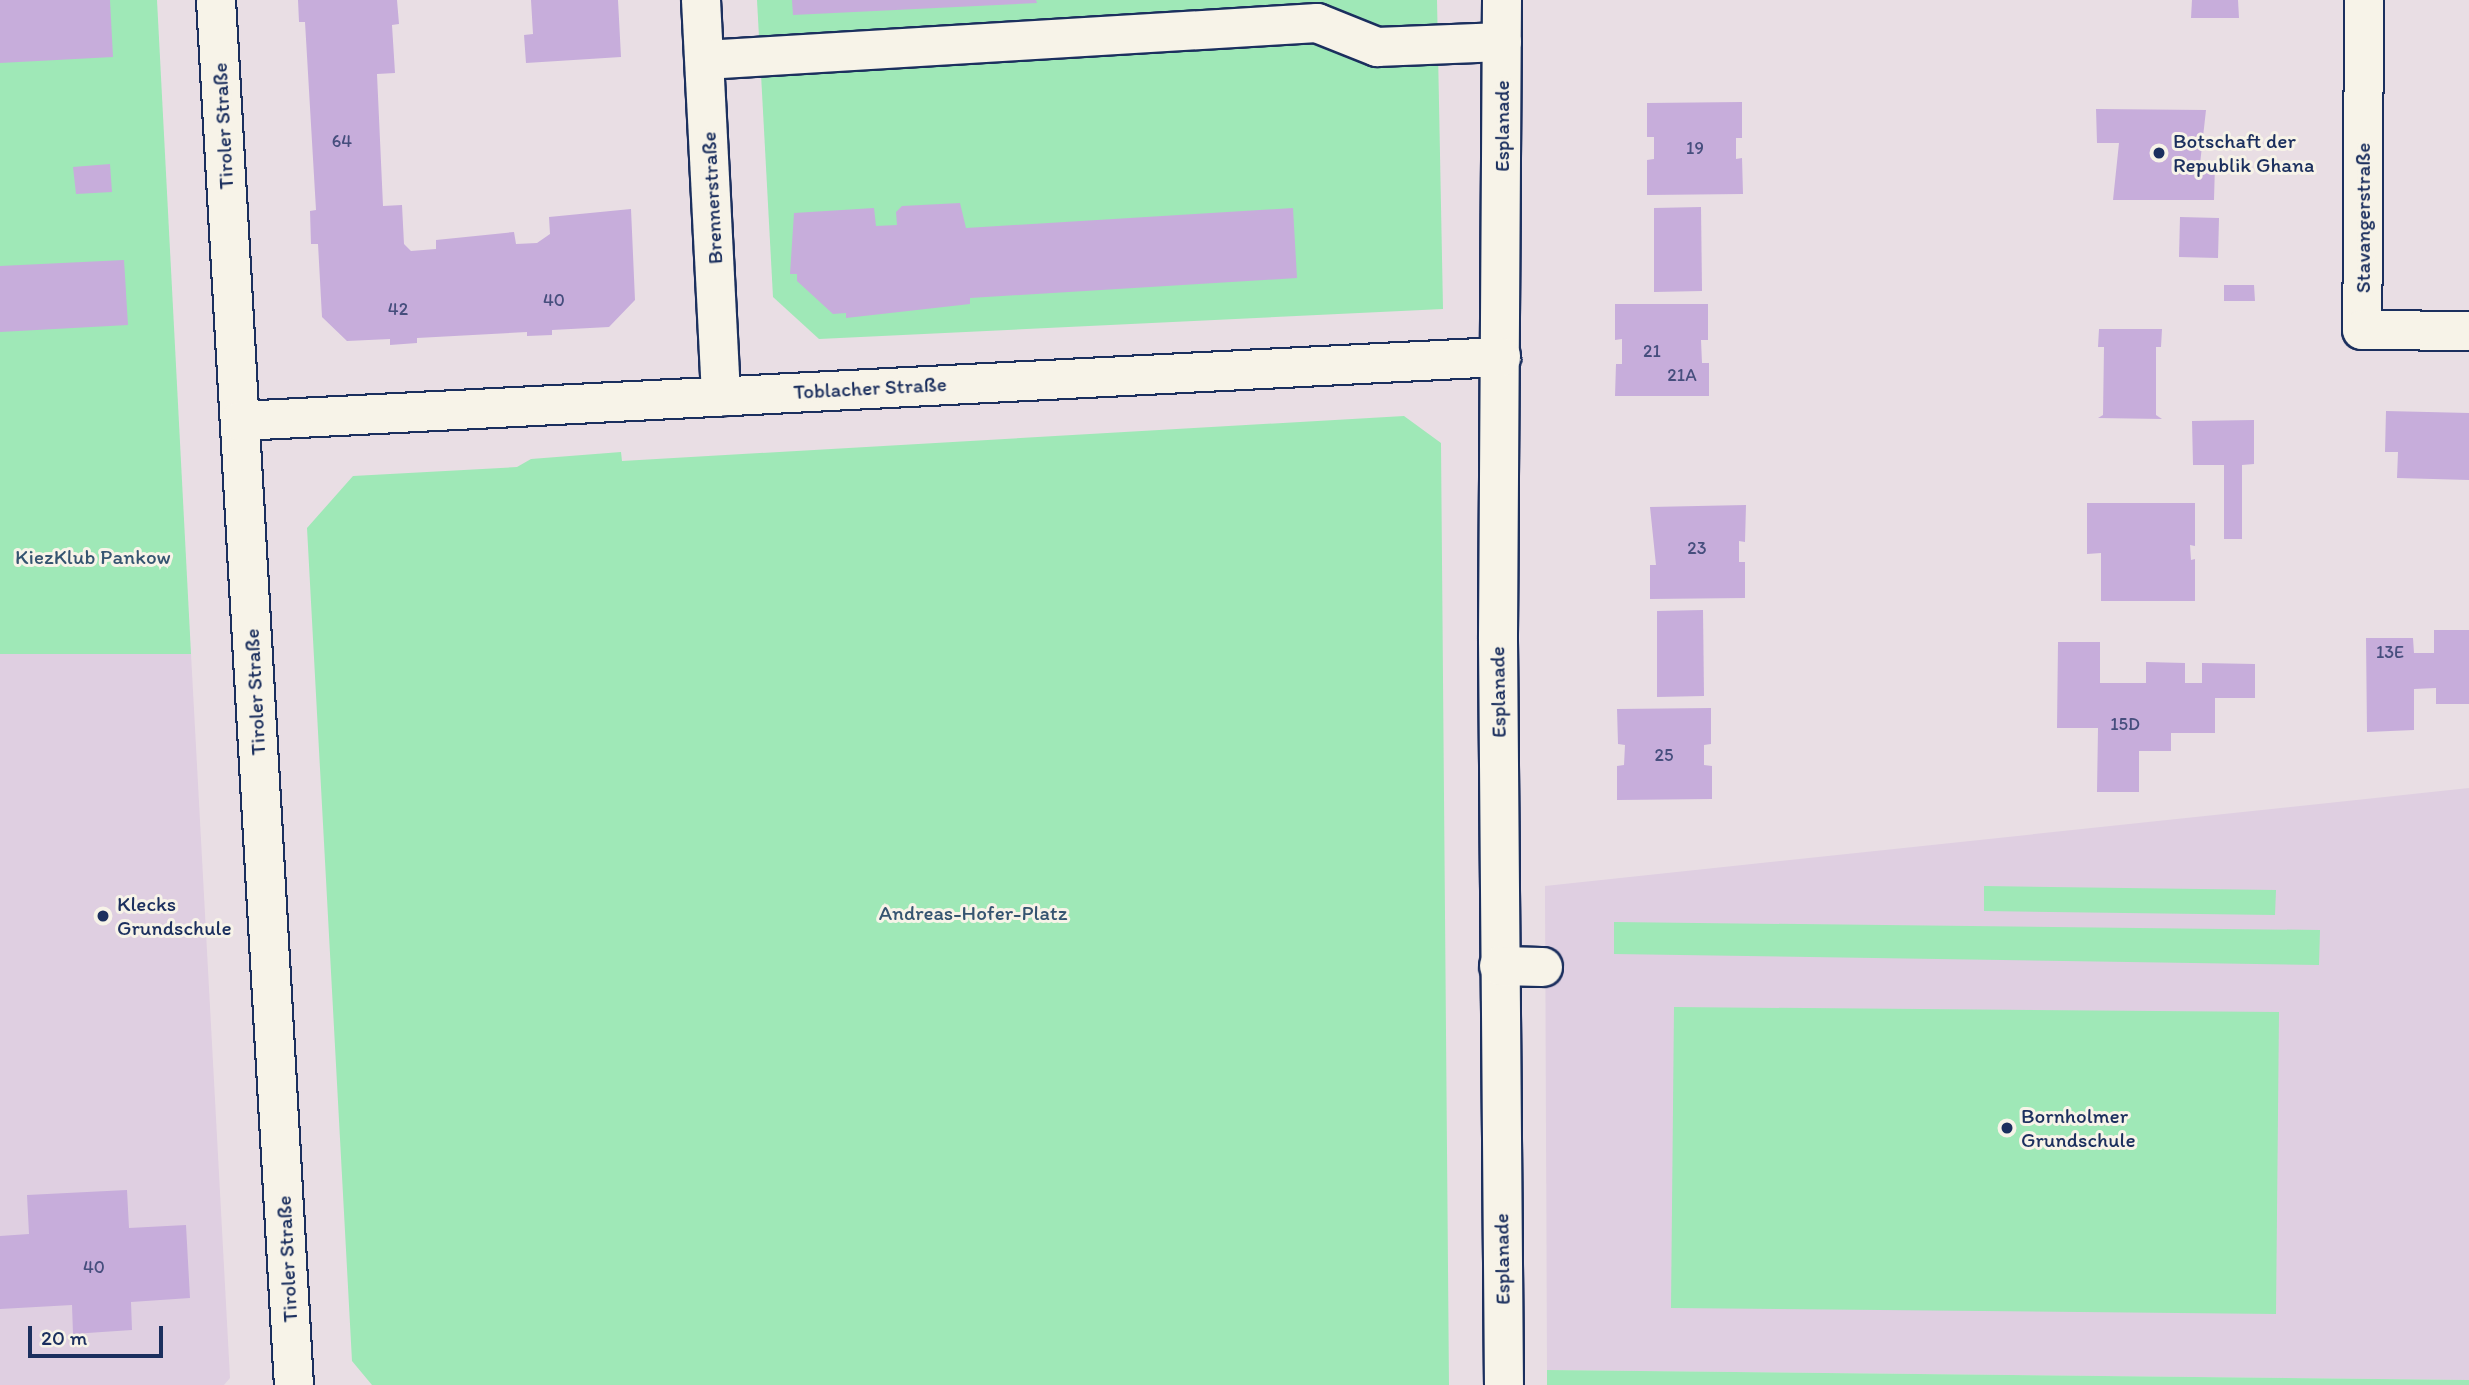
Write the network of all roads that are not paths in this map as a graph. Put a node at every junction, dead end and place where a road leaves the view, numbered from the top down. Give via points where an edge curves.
1 (216, 0) edge
2 (701, 0) edge
3 (1502, 0) edge
4 (2364, 0) edge
5 (1502, 42) junction
6 (705, 60) junction
7 (2469, 331) edge
8 (1501, 357) junction
9 (721, 396) junction
10 (240, 421) junction
11 (1499, 966) junction
12 (1543, 967) dead end
13 (295, 1385) edge
14 (1504, 1385) edge

1 - 10 street, Tiroler Straße
2 - 6 street, Brennerstraße
3 - 5 street, Esplanade
4 - 7 street, Stavangerstraße via 2362,330
5 - 6 street via 1377,47 1317,23
5 - 8 street, Esplanade
6 - 9 street, Brennerstraße
8 - 9 street, Toblacher Straße
8 - 11 street, Esplanade
9 - 10 street, Toblacher Straße
10 - 13 street, Tiroler Straße
11 - 12 street
11 - 14 street, Esplanade

